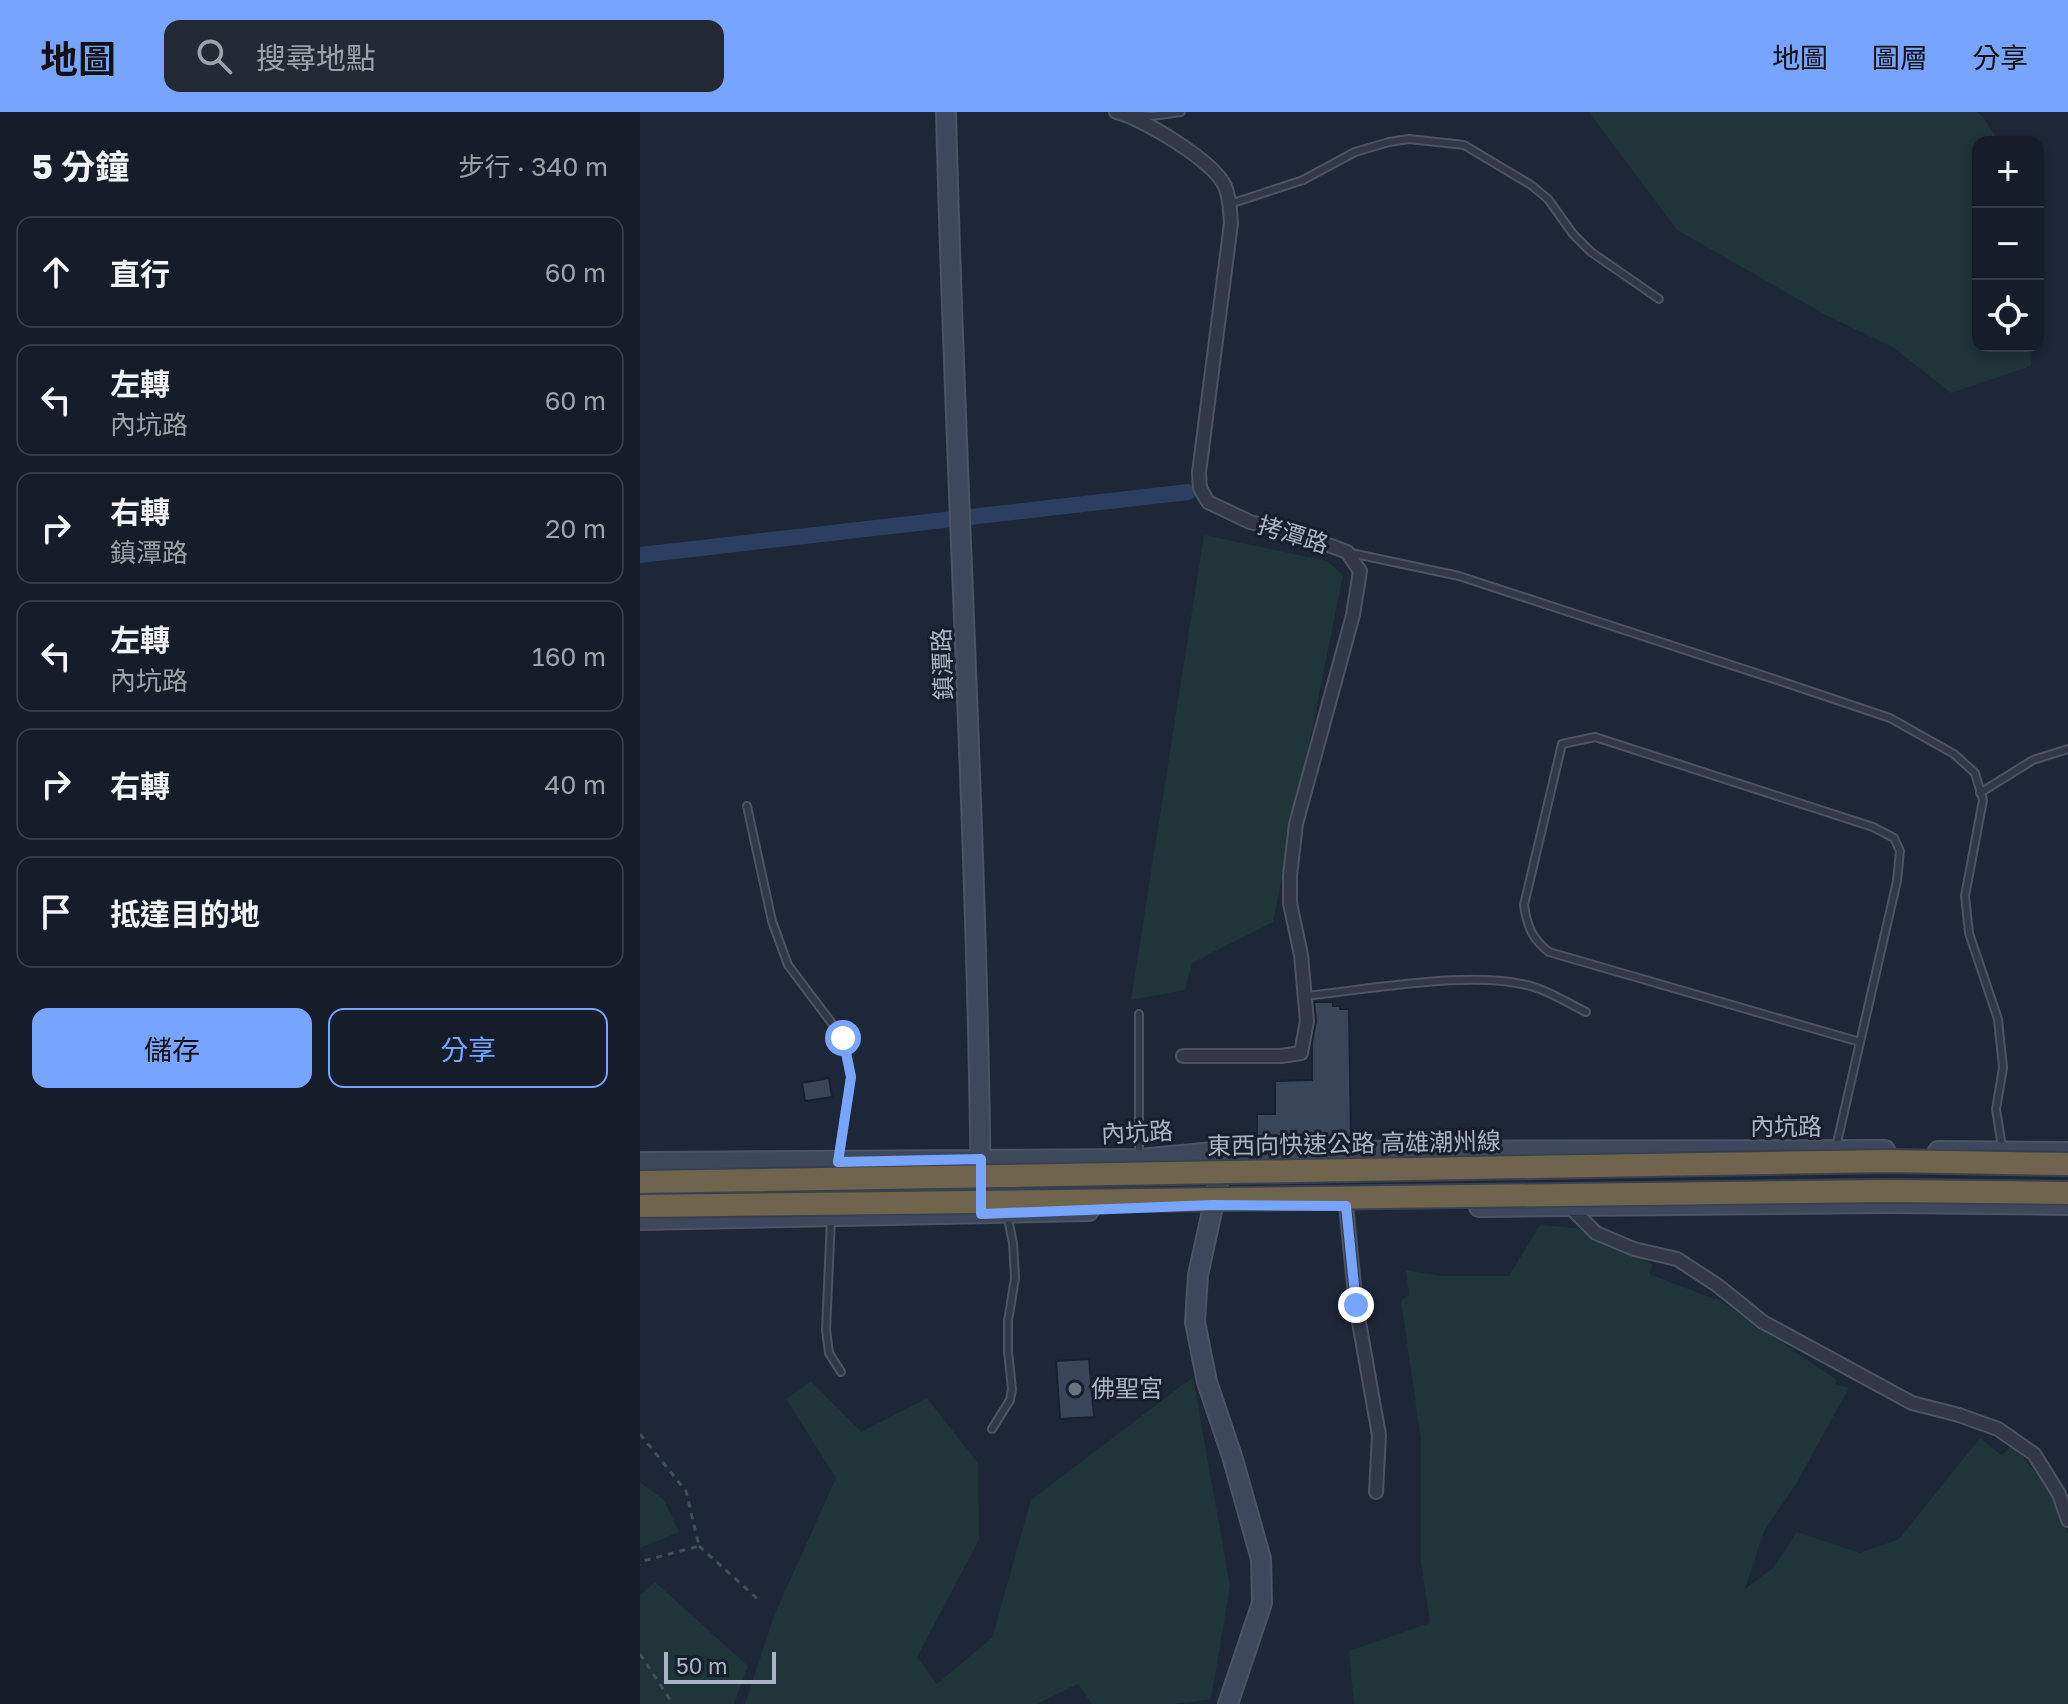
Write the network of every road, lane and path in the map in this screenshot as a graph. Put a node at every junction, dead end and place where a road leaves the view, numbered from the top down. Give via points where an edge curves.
1 (946, 112) edge
2 (1181, 112) edge
3 (1122, 113) edge
4 (1230, 204) junction
5 (1659, 299) dead end
6 (1347, 552) junction
7 (2068, 749) edge
8 (1980, 793) junction
9 (747, 806) dead end
10 (1304, 997) junction
11 (1586, 1012) dead end
12 (1139, 1014) dead end
13 (1860, 1042) junction
14 (1183, 1056) dead end
15 (1836, 1150) junction
16 (1225, 1151) junction
17 (2003, 1152) junction
18 (2068, 1152) edge
19 (981, 1159) junction
20 (1139, 1159) junction
21 (640, 1162) edge
22 (838, 1162) junction
23 (2068, 1164) edge
24 (640, 1182) edge
25 (2068, 1193) edge
26 (1212, 1205) junction
27 (2068, 1205) edge
28 (640, 1206) edge
29 (1346, 1206) junction
30 (1570, 1207) junction
31 (981, 1214) junction
32 (1007, 1214) junction
33 (831, 1217) junction
34 (640, 1220) edge
35 (841, 1372) dead end
36 (992, 1429) dead end
37 (640, 1434) edge
38 (1376, 1492) dead end
39 (2068, 1520) edge
40 (699, 1546) junction
41 (640, 1565) edge
42 (761, 1602) dead end
43 (640, 1654) edge
44 (673, 1704) edge
45 (1228, 1704) edge

1 - 19 main road, 鎮潭路
2 - 3 lane
3 - 4 street via 1205,162 1224,185
4 - 5 lane via 1303,180 1355,152 1389,142 1464,145 1548,199 1591,252
4 - 6 street, 拷潭路 via 1200,488 1208,502 1250,522
6 - 8 lane via 1459,576 1890,718 1954,754 1975,773
6 - 10 street, 拷潭路 via 1360,571 1353,615 1296,824 1290,876
7 - 8 lane via 2033,760
8 - 17 lane via 1965,896 1969,933 1998,1019 2003,1068 1996,1109
9 - 22 lane via 772,921 788,965 843,1038 850,1064
10 - 11 lane via 1464,980 1502,981 1537,988
10 - 14 street, 拷潭路 via 1307,1021 1301,1053
12 - 20 lane
13 - 13 lane via 1897,881 1900,851 1894,838 1595,737 1562,744 1524,905 1535,942 1549,952
13 - 15 lane
15 - 16 main road, 內坑路
15 - 17 main road, 內坑路
16 - 20 main road, 內坑路
16 - 26 main road
17 - 18 main road, 內坑路
19 - 20 main road, 內坑路
19 - 22 main road, 內坑路
19 - 31 main road, 鎮潭路
21 - 22 main road, 內坑路
22 - 33 lane
23 - 24 highway, 東西向快速公路 高雄潮州線, bridge via 1888,1161
25 - 28 highway, bridge
26 - 29 main road
26 - 32 main road
26 - 45 main road via 1195,1322 1207,1382 1261,1559 1262,1603
27 - 30 main road
29 - 30 main road
29 - 38 street via 1356,1305 1379,1435
30 - 39 street via 1596,1233 1677,1259 1763,1322 1912,1403 1998,1429 2034,1454
31 - 32 main road
31 - 33 main road
32 - 36 lane via 1015,1278 1008,1321 1012,1389
33 - 34 main road
33 - 35 lane via 826,1330 829,1353
37 - 40 path via 686,1491
40 - 41 path
40 - 42 path
43 - 44 path

